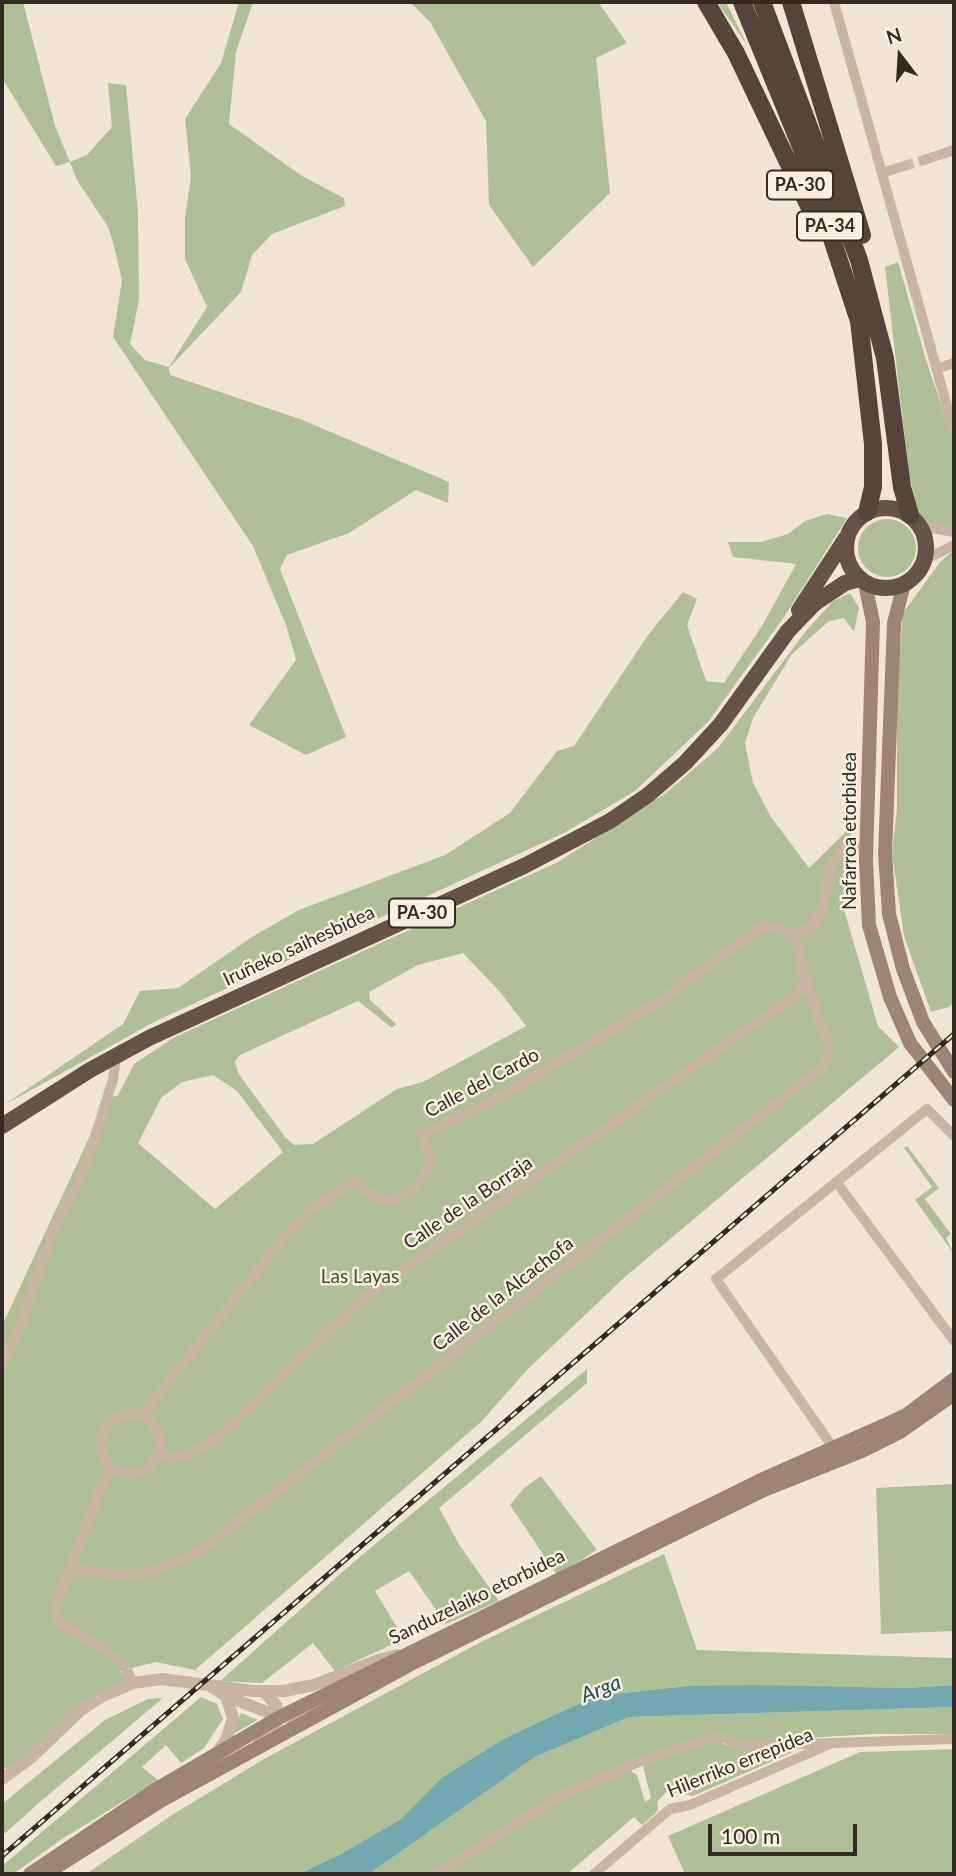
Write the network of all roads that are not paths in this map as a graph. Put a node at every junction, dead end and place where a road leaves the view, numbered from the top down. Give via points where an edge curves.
1 (706, 2) edge
2 (741, 2) edge
3 (762, 2) edge
4 (790, 2) edge
5 (834, 2) edge
6 (954, 150) edge
7 (924, 160) tunnel mouth
8 (904, 166) tunnel mouth
9 (882, 173) junction
10 (885, 358) junction
11 (954, 363) edge
12 (936, 369) junction
13 (866, 380) junction
14 (954, 431) edge
15 (867, 512) junction
16 (915, 521) junction
17 (954, 532) edge
18 (846, 538) junction
19 (954, 545) edge
20 (925, 560) junction
21 (862, 581) junction
22 (904, 584) junction
23 (788, 631) junction
24 (866, 850) junction
25 (795, 934) junction
26 (805, 980) junction
27 (116, 1056) junction
28 (954, 1072) edge
29 (954, 1100) edge
30 (2, 1126) edge
31 (954, 1136) edge
32 (837, 1183) junction
33 (954, 1341) edge
34 (2, 1365) edge
35 (952, 1391) edge
36 (141, 1416) junction
37 (834, 1449) junction
38 (158, 1455) junction
39 (113, 1469) junction
40 (72, 1568) junction
41 (407, 1659) junction
42 (133, 1684) junction
43 (210, 1686) junction
44 (258, 1692) junction
45 (226, 1696) junction
46 (242, 1703) junction
47 (279, 1717) junction
48 (233, 1718) junction
49 (954, 1739) edge
50 (837, 1741) junction
51 (217, 1753) junction
52 (2, 1780) edge
53 (179, 1791) junction
54 (30, 1874) edge
55 (45, 1874) edge
56 (436, 1874) edge
57 (594, 1874) edge

1 - 13 highway, PA-30 via 736,53 836,268
2 - 13 highway, PA-34 via 841,258 859,321
3 - 10 highway, PA-34 via 859,260
4 - 10 highway, PA-30 via 872,268 886,324
5 - 9 street
6 - 7 street
8 - 9 street
9 - 12 street
10 - 16 highway, PA-30 via 902,487
11 - 12 street
12 - 14 street
13 - 15 highway, PA-30 via 873,444 873,487
15 - 16 highway via 889,507
15 - 18 highway, PA-30
16 - 17 street
16 - 20 highway, PA-30 via 925,537
18 - 21 highway via 847,561
18 - 23 highway, Iruñeko saihesbidea / PA-30
19 - 20 street
20 - 22 highway
21 - 22 highway, PA-30 via 878,588
21 - 23 highway, Iruñeko saihesbidea / PA-30 via 845,583 815,603
21 - 24 main road, Nafarroa etorbidea via 873,622
22 - 28 main road, Nafarroa etorbidea via 894,623 885,853 889,914 923,1022
23 - 27 highway, Iruñeko saihesbidea / PA-30 via 721,724 685,763 610,821 524,866
24 - 25 street via 854,845 844,849 831,865 815,924
24 - 29 main road, Nafarroa etorbidea via 869,925 890,997 910,1043
25 - 26 street, Calle de la Alcachofa
25 - 36 street, Calle del Cardo via 764,925 659,1002 507,1093 422,1135 428,1168 404,1198 374,1198 354,1180 330,1197 285,1236
26 - 38 street, Calle de la Borraja via 801,991 366,1296 214,1441 187,1455
26 - 40 street, Calle de la Alcachofa via 828,1055 820,1069 797,1088 200,1550 162,1568 132,1575
27 - 30 highway, Iruñeko saihesbidea / PA-30
27 - 34 street via 113,1080 81,1179 52,1228
31 - 32 street via 927,1109
32 - 33 street
32 - 37 street via 716,1279
35 - 37 main road, Sanduzelaiko etorbidea
35 - 41 main road, Sanduzelaiko etorbidea via 901,1432 764,1490
36 - 38 street via 156,1428
36 - 39 street via 118,1417 105,1428 100,1445
37 - 41 main road, Sanduzelaiko etorbidea via 759,1481
38 - 39 street via 139,1472
39 - 40 street via 100,1489
40 - 42 street via 55,1608 57,1619 116,1658
41 - 44 street via 378,1660 314,1685
41 - 47 main road, Sanduzelaiko etorbidea
41 - 53 main road, Sanduzelaiko etorbidea
42 - 43 street via 162,1679
42 - 52 street via 81,1710
43 - 44 street
43 - 45 street
44 - 46 street
44 - 47 street via 276,1705
45 - 46 street
45 - 48 street
46 - 47 street
46 - 48 street
47 - 51 main road, Sanduzelaiko etorbidea
47 - 53 street via 273,1732 202,1772
48 - 51 street
49 - 50 street, Hilerriko errepidea
50 - 56 street, Hilerriko errepidea via 739,1746 718,1737 643,1760 559,1797
50 - 57 street, Hilerriko errepidea via 690,1805 670,1809
51 - 54 main road, Sanduzelaiko etorbidea
53 - 55 main road, Sanduzelaiko etorbidea

